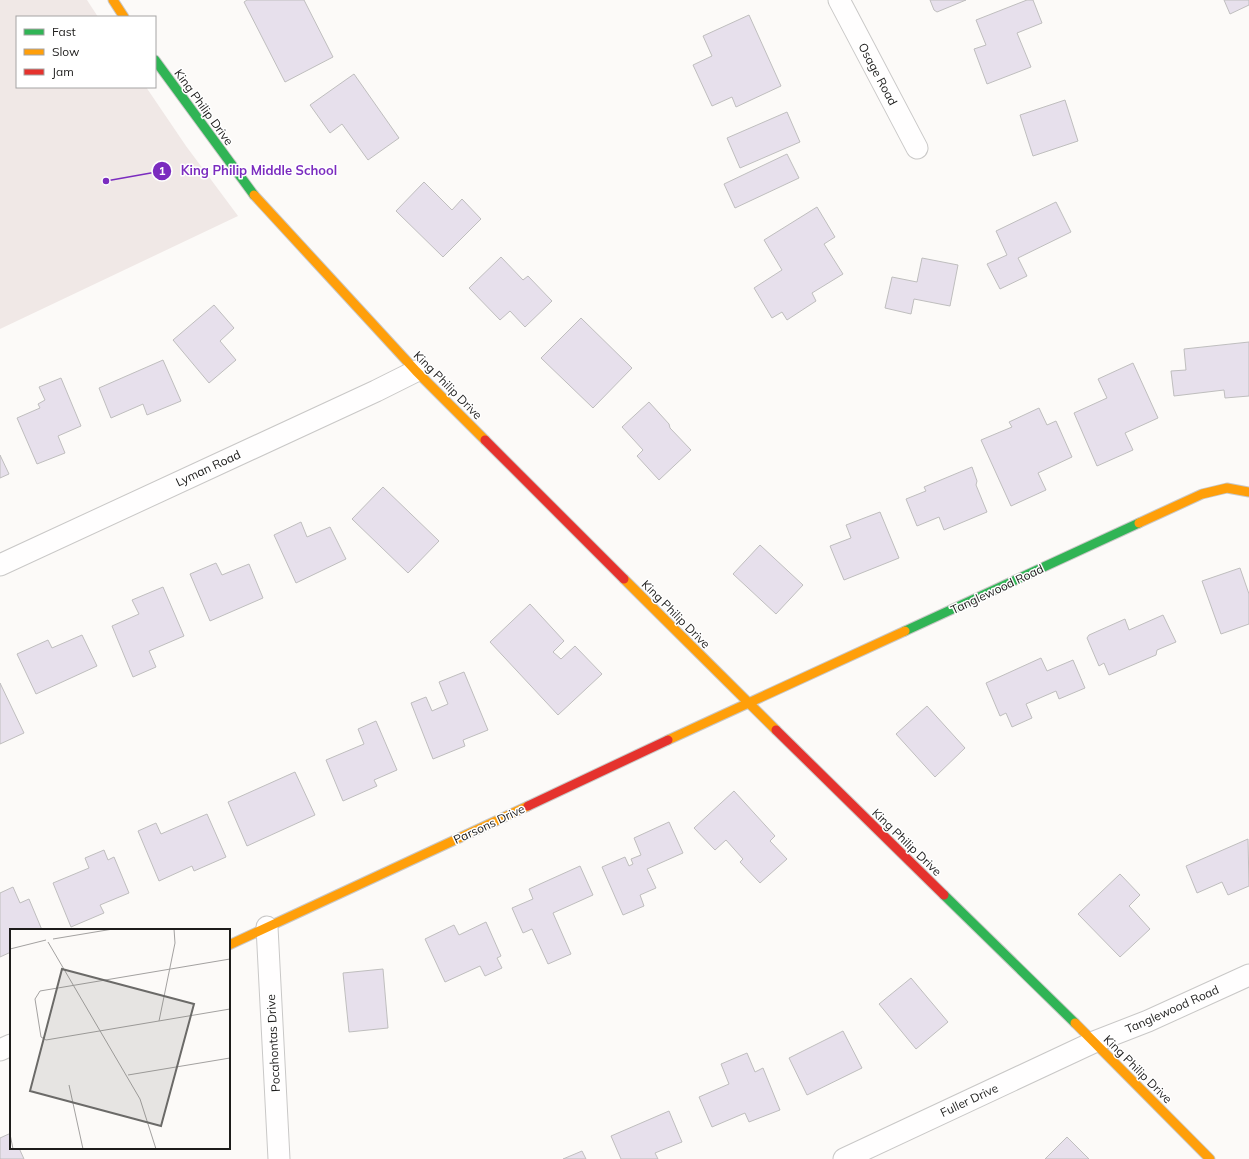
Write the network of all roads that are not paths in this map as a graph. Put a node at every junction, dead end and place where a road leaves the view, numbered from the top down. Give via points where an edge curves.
1 (113, 0) edge
2 (839, 0) edge
3 (123, 16) edge
4 (156, 61) edge
5 (917, 148) dead end
6 (416, 371) junction
7 (1249, 492) edge
8 (0, 565) edge
9 (748, 703) junction
10 (267, 927) junction
11 (230, 945) edge
12 (1249, 975) edge
13 (1094, 1042) junction
14 (10, 1045) edge
15 (0, 1050) edge
16 (279, 1159) edge
17 (844, 1159) edge
18 (1210, 1159) edge

1 - 3 street
2 - 5 street, Osage Road
4 - 6 street, King Philip Drive via 251,192
6 - 8 street, Lyman Road
6 - 9 street, King Philip Drive
7 - 9 street, Tanglewood Road via 1227,488 1202,494
9 - 10 street, Parsons Drive
9 - 13 street, King Philip Drive
10 - 11 street, Parsons Drive
10 - 16 street, Pocahontas Drive
12 - 13 street, Tanglewood Road via 1148,1021
13 - 17 street, Fuller Drive
13 - 18 street, King Philip Drive
14 - 15 street

